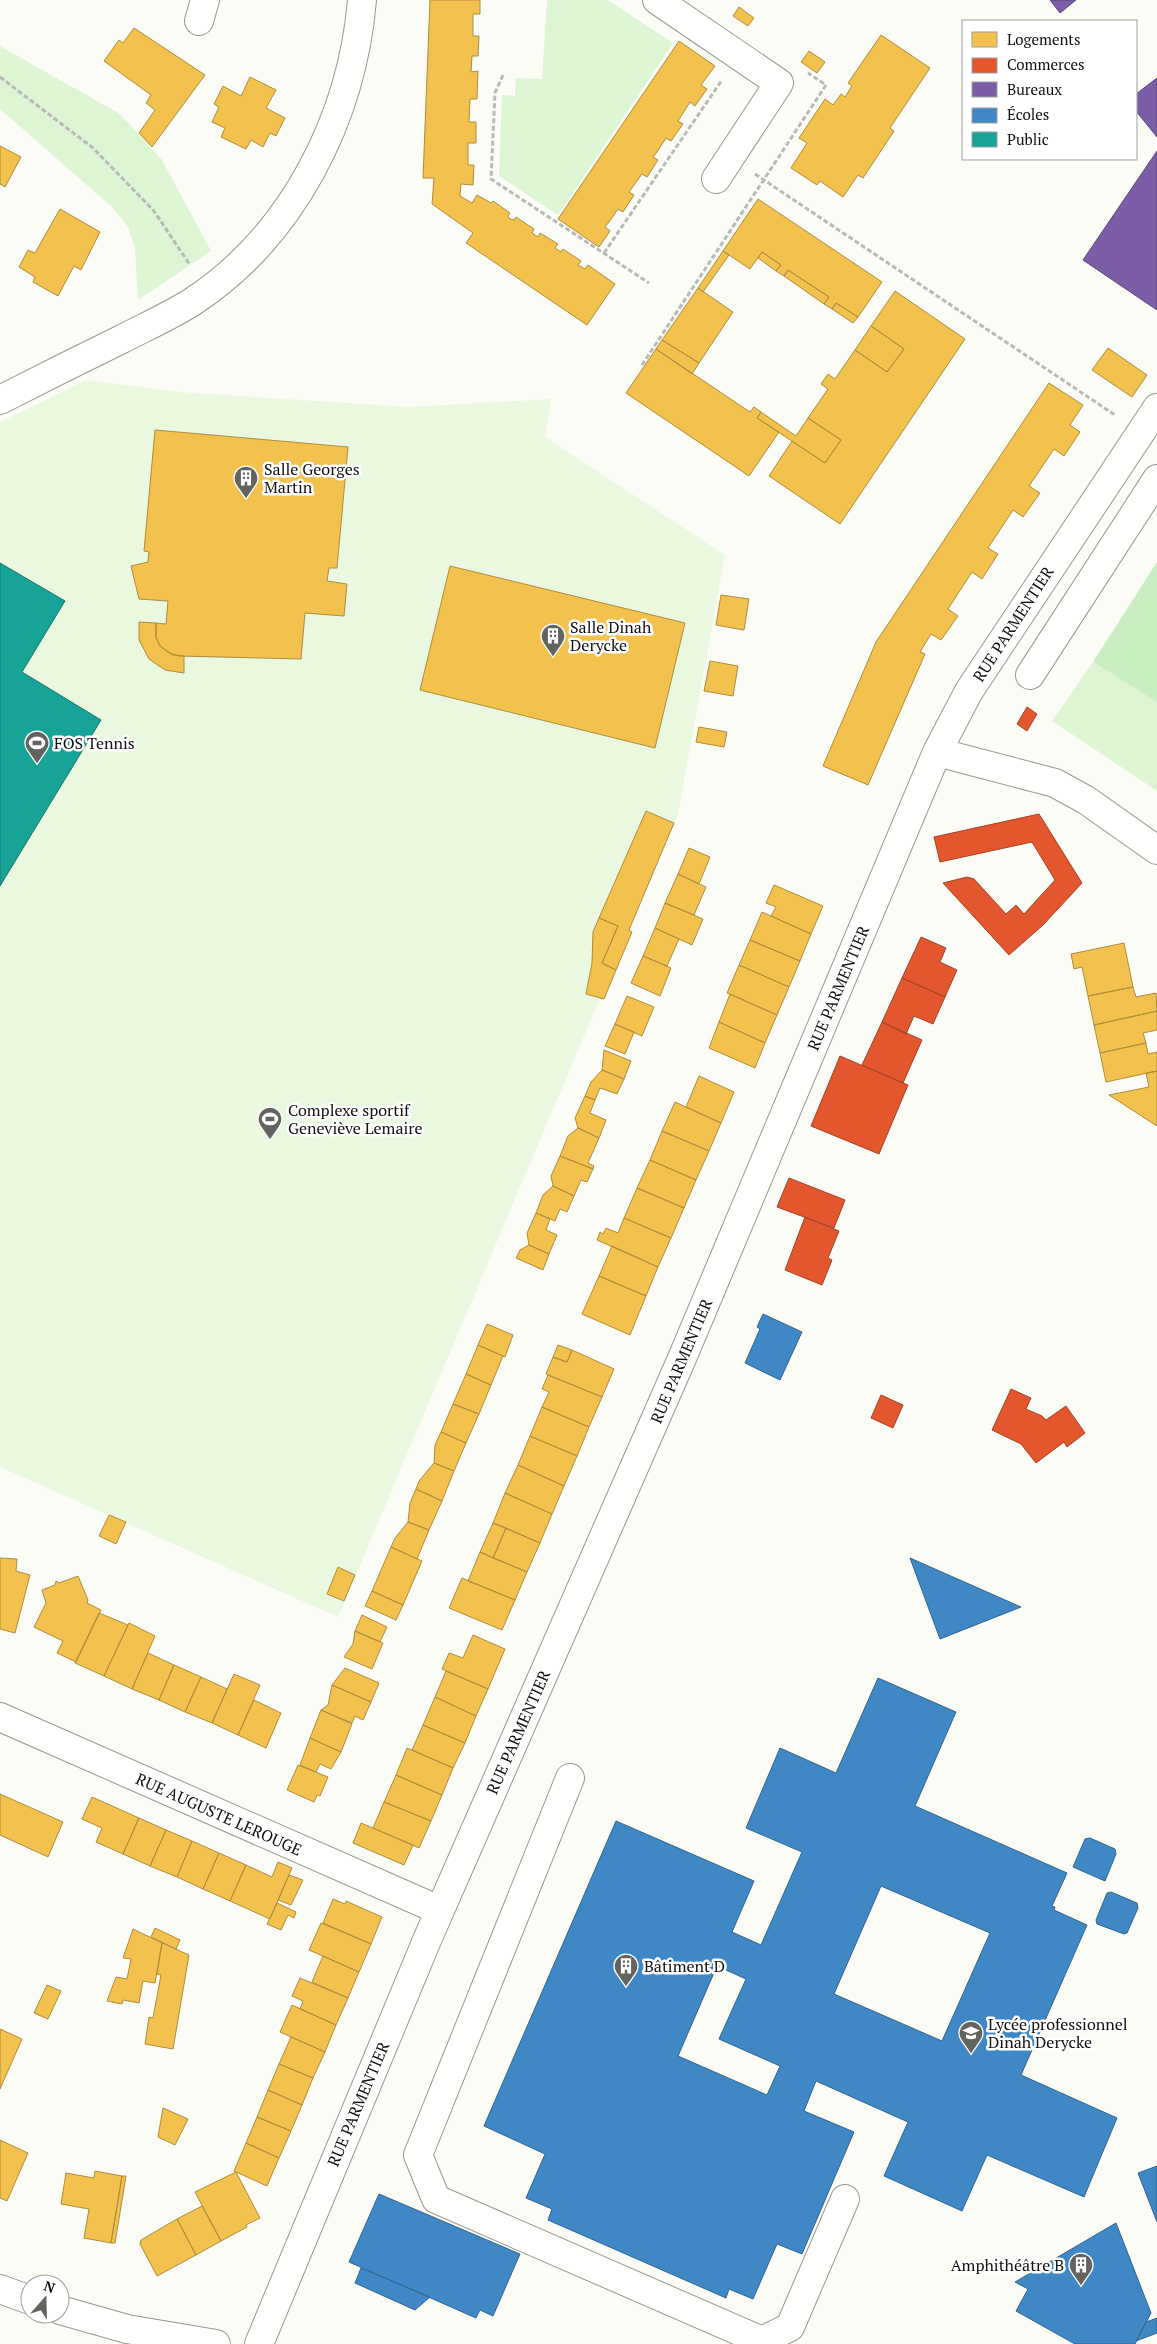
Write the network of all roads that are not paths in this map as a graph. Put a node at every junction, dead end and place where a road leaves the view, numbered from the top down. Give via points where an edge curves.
1 (362, 0) edge
2 (657, 0) edge
3 (724, 168) road end
4 (3, 393) edge
5 (1157, 408) edge
6 (1157, 479) edge
7 (1030, 675) dead end
8 (937, 752) junction
9 (1157, 850) edge
10 (0, 1717) edge
11 (570, 1778) dead end
12 (439, 1910) junction
13 (845, 2199) dead end
14 (0, 2289) edge
15 (20, 2296) edge
16 (70, 2313) edge
17 (216, 2344) edge
18 (259, 2344) edge

1 - 4 street via 352,66 324,148 304,185 251,252 191,302 148,326
2 - 3 street via 779,83
5 - 8 street, RUE PARMENTIER via 969,691
6 - 7 street
8 - 9 street via 1055,783 1086,800
8 - 12 street, RUE PARMENTIER via 683,1356
10 - 12 street, RUE AUGUSTE LEROUGE
11 - 13 street via 418,2155 436,2199 762,2341 790,2327
12 - 18 street, RUE PARMENTIER
14 - 15 street
16 - 17 street via 127,2328

